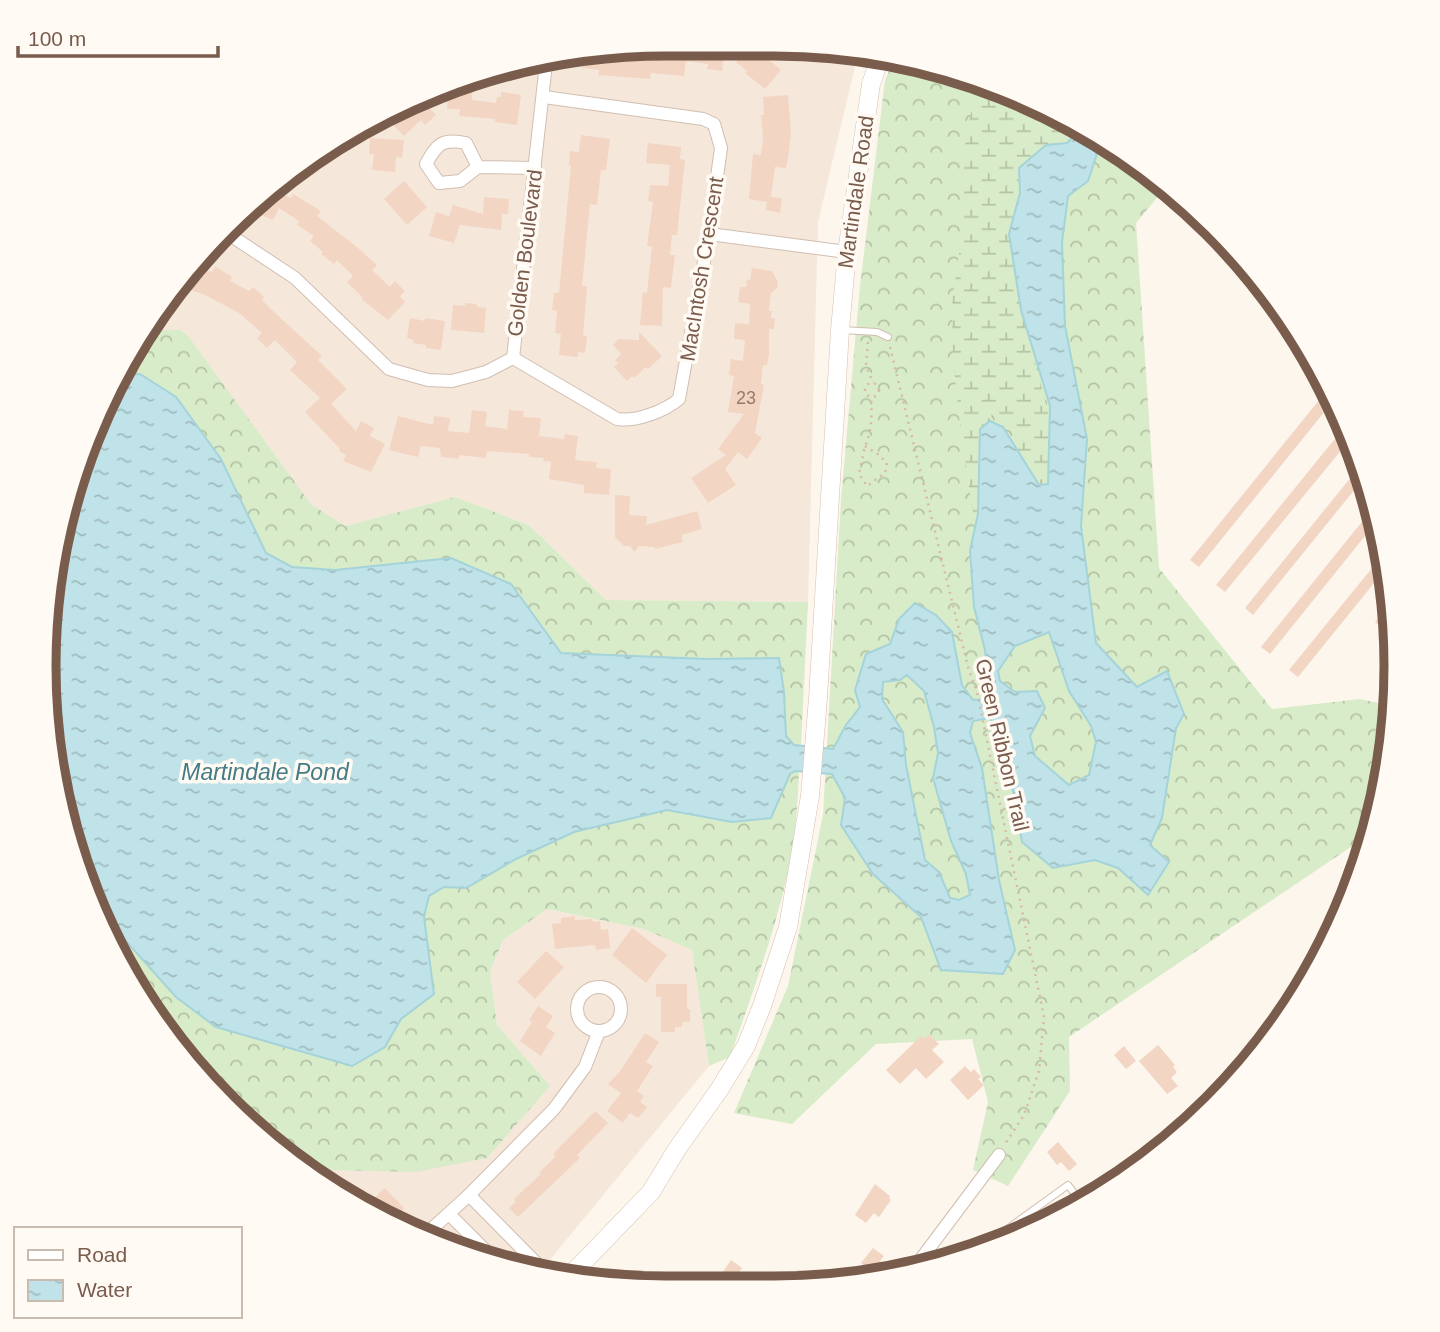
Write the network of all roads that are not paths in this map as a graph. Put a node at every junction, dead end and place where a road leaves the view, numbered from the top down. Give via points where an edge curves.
1 (877, 65) edge
2 (546, 68) edge
3 (544, 97) junction
4 (478, 167) dead end
5 (535, 168) junction
6 (709, 234) junction
7 (233, 237) edge
8 (847, 252) junction
9 (840, 330) junction
10 (888, 337) road end
11 (513, 358) junction
12 (599, 1031) dead end
13 (999, 1155) road end
14 (469, 1195) junction
15 (1076, 1196) edge
16 (449, 1214) junction
17 (432, 1229) edge
18 (1004, 1231) edge
19 (483, 1248) edge
20 (923, 1256) edge
21 (534, 1261) edge
22 (576, 1269) edge

1 - 8 main road, Martindale Road
2 - 3 street, Golden Boulevard
3 - 5 street, Golden Boulevard
3 - 6 street, MacIntosh Crescent via 704,118 714,124 721,148
4 - 5 street
5 - 11 street, Golden Boulevard
6 - 8 street
6 - 11 street, MacIntosh Crescent via 679,399 670,407 627,421 617,419
7 - 11 street, Golden Boulevard via 295,278 389,369 428,380 452,380 486,372
8 - 9 main road, Martindale Road
9 - 10 lane
9 - 22 main road, Martindale Road via 810,796 788,927 746,1046 651,1192
12 - 14 street via 585,1067 554,1109
13 - 20 street
14 - 16 street
14 - 21 street
15 - 18 lane via 1068,1185
16 - 17 street
16 - 19 street

